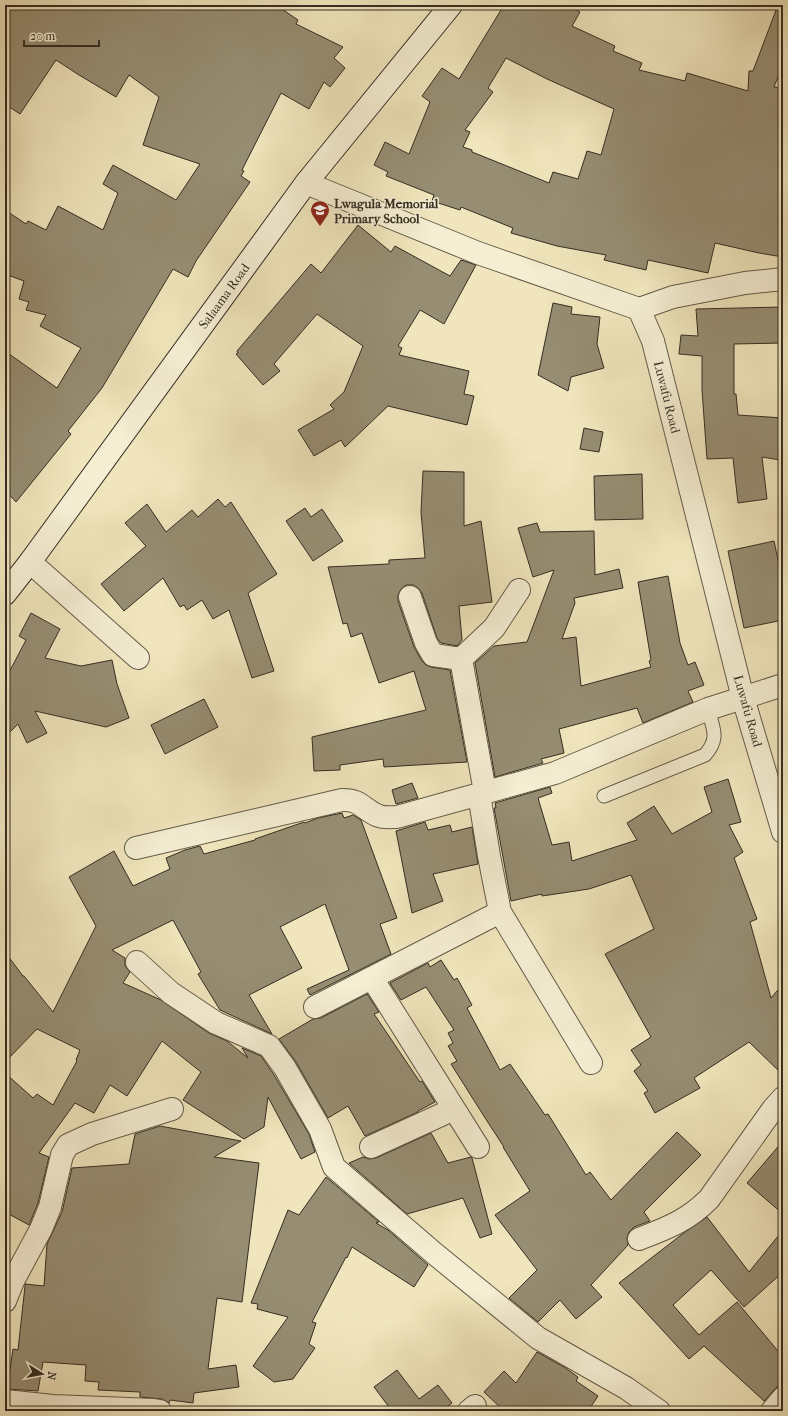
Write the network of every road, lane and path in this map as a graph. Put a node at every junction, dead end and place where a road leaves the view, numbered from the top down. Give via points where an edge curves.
1 (451, 5) edge
2 (306, 183) junction
3 (783, 279) edge
4 (639, 309) junction
5 (30, 562) junction
6 (519, 590) dead end
7 (5, 594) edge
8 (410, 597) dead end
9 (138, 658) dead end
10 (461, 659) junction
11 (783, 685) edge
12 (743, 698) junction
13 (708, 709) junction
14 (482, 793) junction
15 (604, 796) dead end
16 (783, 832) edge
17 (136, 848) dead end
18 (500, 912) junction
19 (137, 962) dead end
20 (372, 978) junction
21 (315, 1007) dead end
22 (591, 1063) dead end
23 (783, 1098) edge
24 (172, 1108) dead end
25 (454, 1109) junction
26 (371, 1147) dead end
27 (478, 1147) dead end
28 (639, 1239) dead end
29 (5, 1301) edge
30 (783, 1398) edge
31 (5, 1401) edge
32 (160, 1411) edge
33 (659, 1411) edge
34 (772, 1411) edge

1 - 2 street, Salaama Road
2 - 4 street via 478,252
2 - 5 street, Salaama Road
3 - 4 street via 745,283 673,297
4 - 12 street, Luwafu Road via 653,341
5 - 7 street, Salaama Road
5 - 9 street
6 - 10 street via 494,628
8 - 10 street via 426,644 433,655
10 - 14 street
11 - 12 street
12 - 13 street
12 - 16 street, Luwafu Road
13 - 14 street via 555,773
13 - 15 lane via 715,737 712,747 705,755
14 - 17 street via 397,817 380,816 356,801 342,800
14 - 18 street via 488,856
18 - 20 street
18 - 22 street
19 - 33 street via 171,993 216,1023 269,1046 285,1068 320,1129 334,1167 538,1338 626,1388
20 - 21 street
20 - 25 street
23 - 28 street via 709,1199 697,1211 674,1226
24 - 29 street via 92,1134 68,1145 62,1155 50,1208
25 - 26 street
25 - 27 street
30 - 34 street
31 - 32 street

